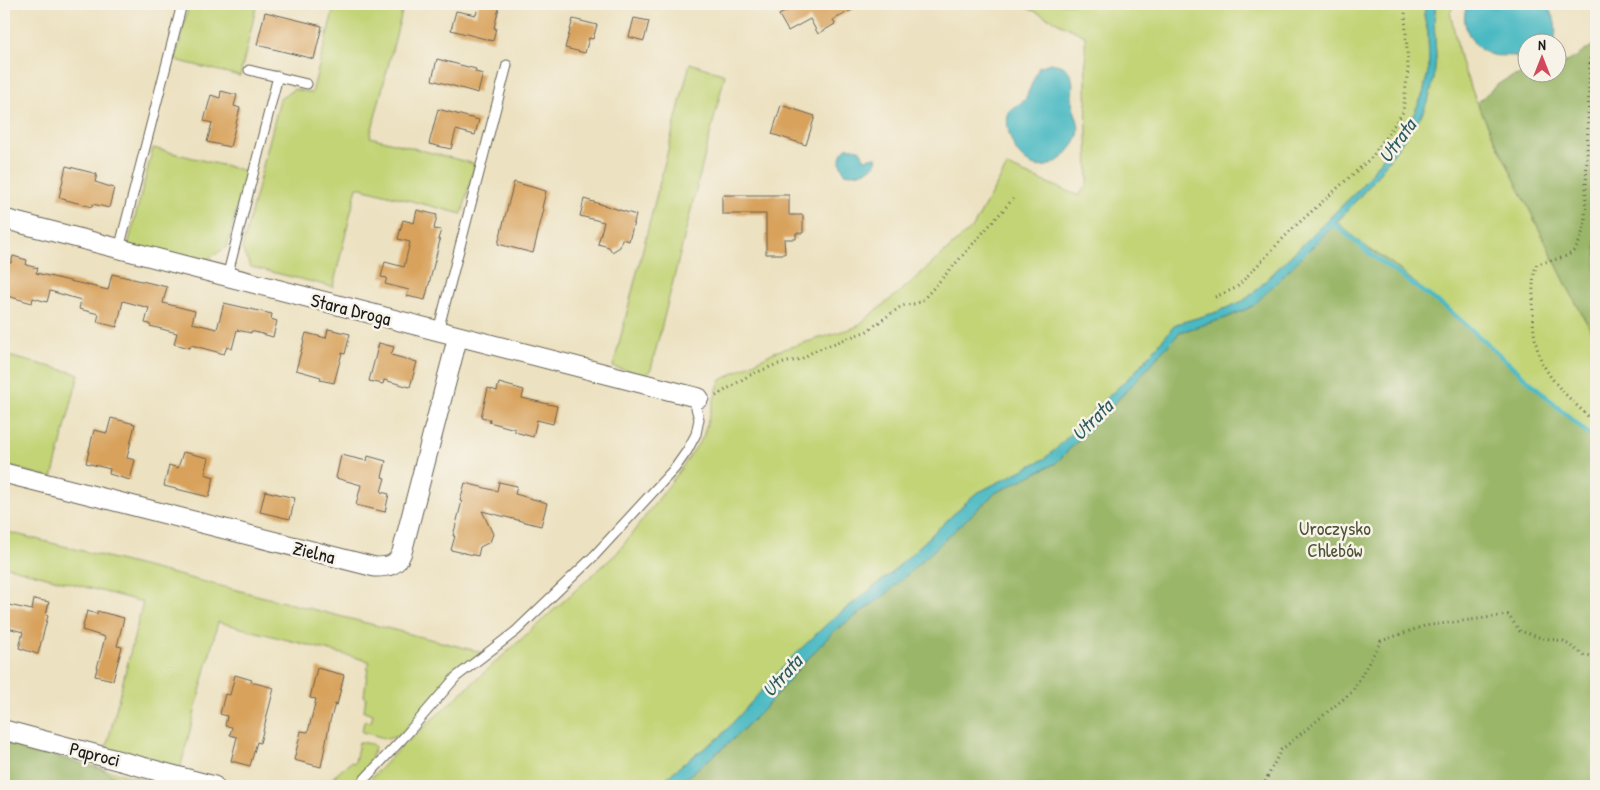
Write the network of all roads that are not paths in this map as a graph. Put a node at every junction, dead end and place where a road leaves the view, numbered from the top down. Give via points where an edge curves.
1 (182, 4) edge
2 (507, 65) dead end
3 (249, 70) dead end
4 (278, 76) junction
5 (307, 84) dead end
6 (4, 219) edge
7 (119, 249) junction
8 (227, 277) junction
9 (438, 331) junction
10 (458, 336) junction
11 (696, 400) joint
12 (4, 474) edge
13 (4, 730) edge
14 (214, 786) edge
15 (358, 786) edge

1 - 7 lane
2 - 9 lane
3 - 4 lane
4 - 5 lane
4 - 8 lane
6 - 7 street, Stara Droga
7 - 8 street, Stara Droga
8 - 9 street, Stara Droga
9 - 10 street, Stara Droga
10 - 11 street, Stara Droga
10 - 12 street, Zielna via 402,552 393,565 374,567
11 - 15 lane via 698,424 693,441 675,468 594,556 516,631 456,677
13 - 14 street, Paproci

